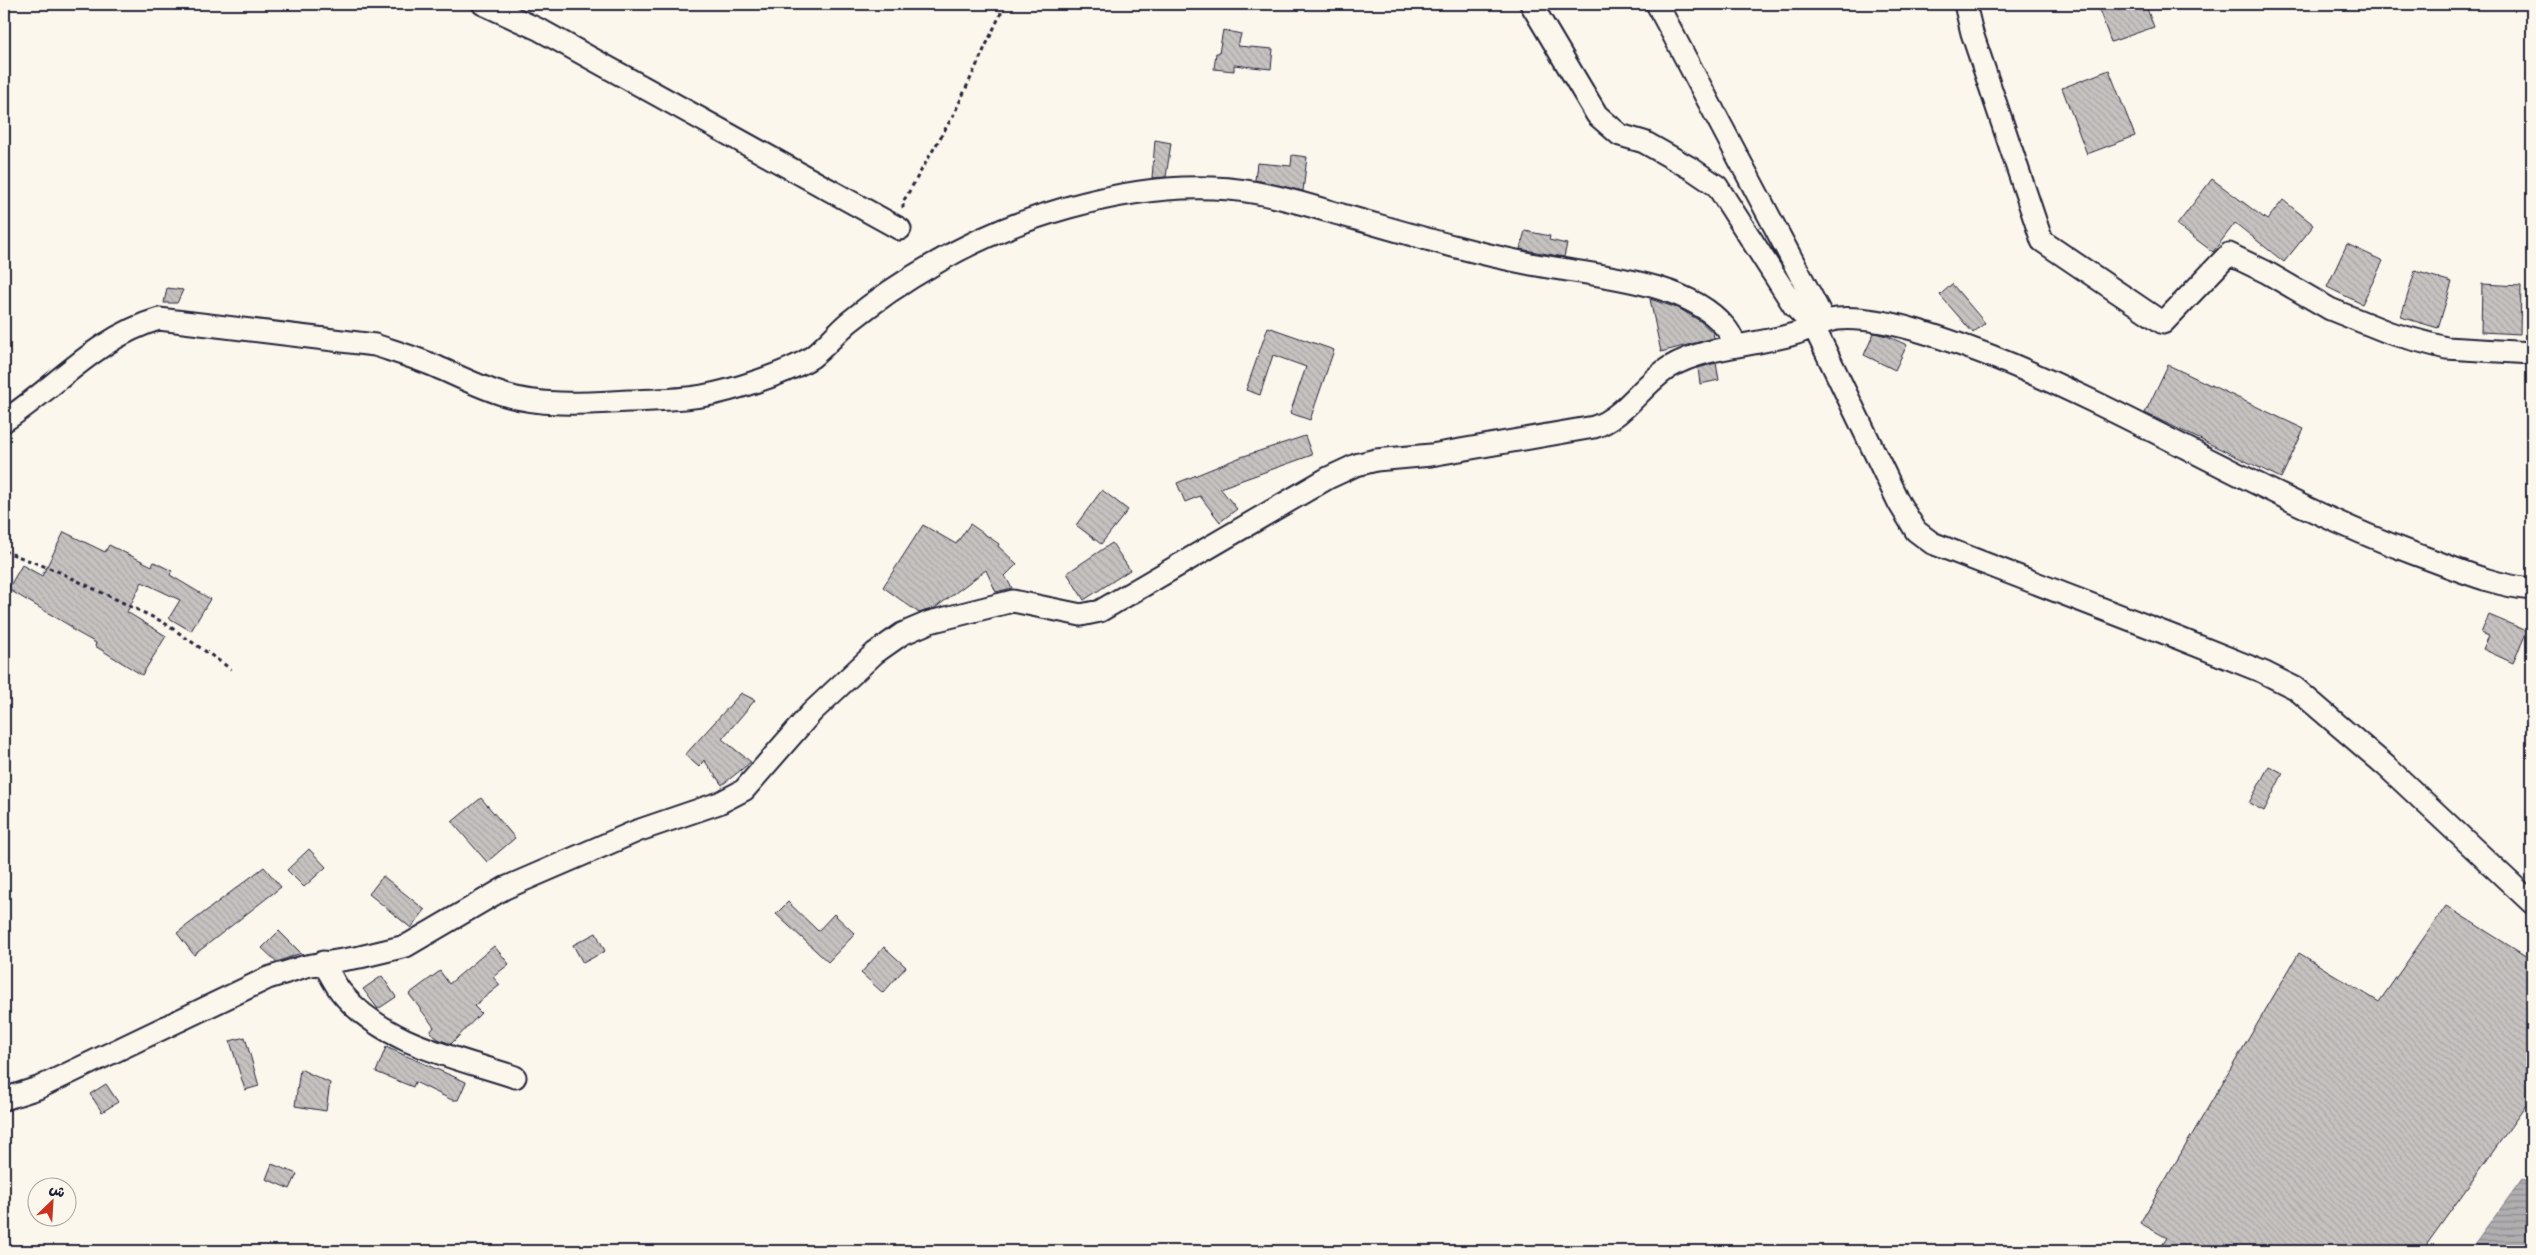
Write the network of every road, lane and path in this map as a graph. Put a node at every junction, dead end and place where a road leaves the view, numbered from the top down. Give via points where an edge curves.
1 (483, 4) edge
2 (1003, 4) edge
3 (1531, 4) edge
4 (1657, 4) edge
5 (1965, 4) edge
6 (900, 230) joint
7 (1820, 324) junction
8 (1736, 346) junction
9 (2532, 353) edge
10 (4, 421) edge
11 (4, 551) edge
12 (2532, 589) edge
13 (231, 669) dead end
14 (2532, 903) edge
15 (323, 962) junction
16 (515, 1077) dead end
17 (4, 1099) edge

1 - 6 street via 549,35
2 - 6 path via 954,114 903,202
3 - 7 street via 1597,115 1620,135 1644,142 1717,186 1794,306
4 - 7 street
5 - 9 street via 2042,241 2163,323 2229,254 2330,309 2390,333 2446,348
7 - 8 street via 1787,336
7 - 12 street via 1838,319 1907,327 1973,349 2094,401 2231,472 2359,532 2458,569
7 - 14 street via 1899,503 1920,536 2296,688 2386,766
8 - 10 street via 1725,326 1693,302 1636,282 1498,258 1277,198 1215,188 1182,188 1136,193 1064,209 977,241 884,294 811,358 740,387 705,395 572,403 534,401 507,396 407,355 375,346 159,319 140,324 80,360
8 - 15 street via 1672,365 1602,425 1431,455 1376,460 1356,466 1319,483 1100,611 1081,614 1013,602 930,622 902,634 874,653 812,712 744,790 719,803 638,831 505,888 406,946
11 - 13 path via 57,571 163,622
15 - 16 street via 341,992 392,1032 444,1056
15 - 17 street via 268,978 38,1088

